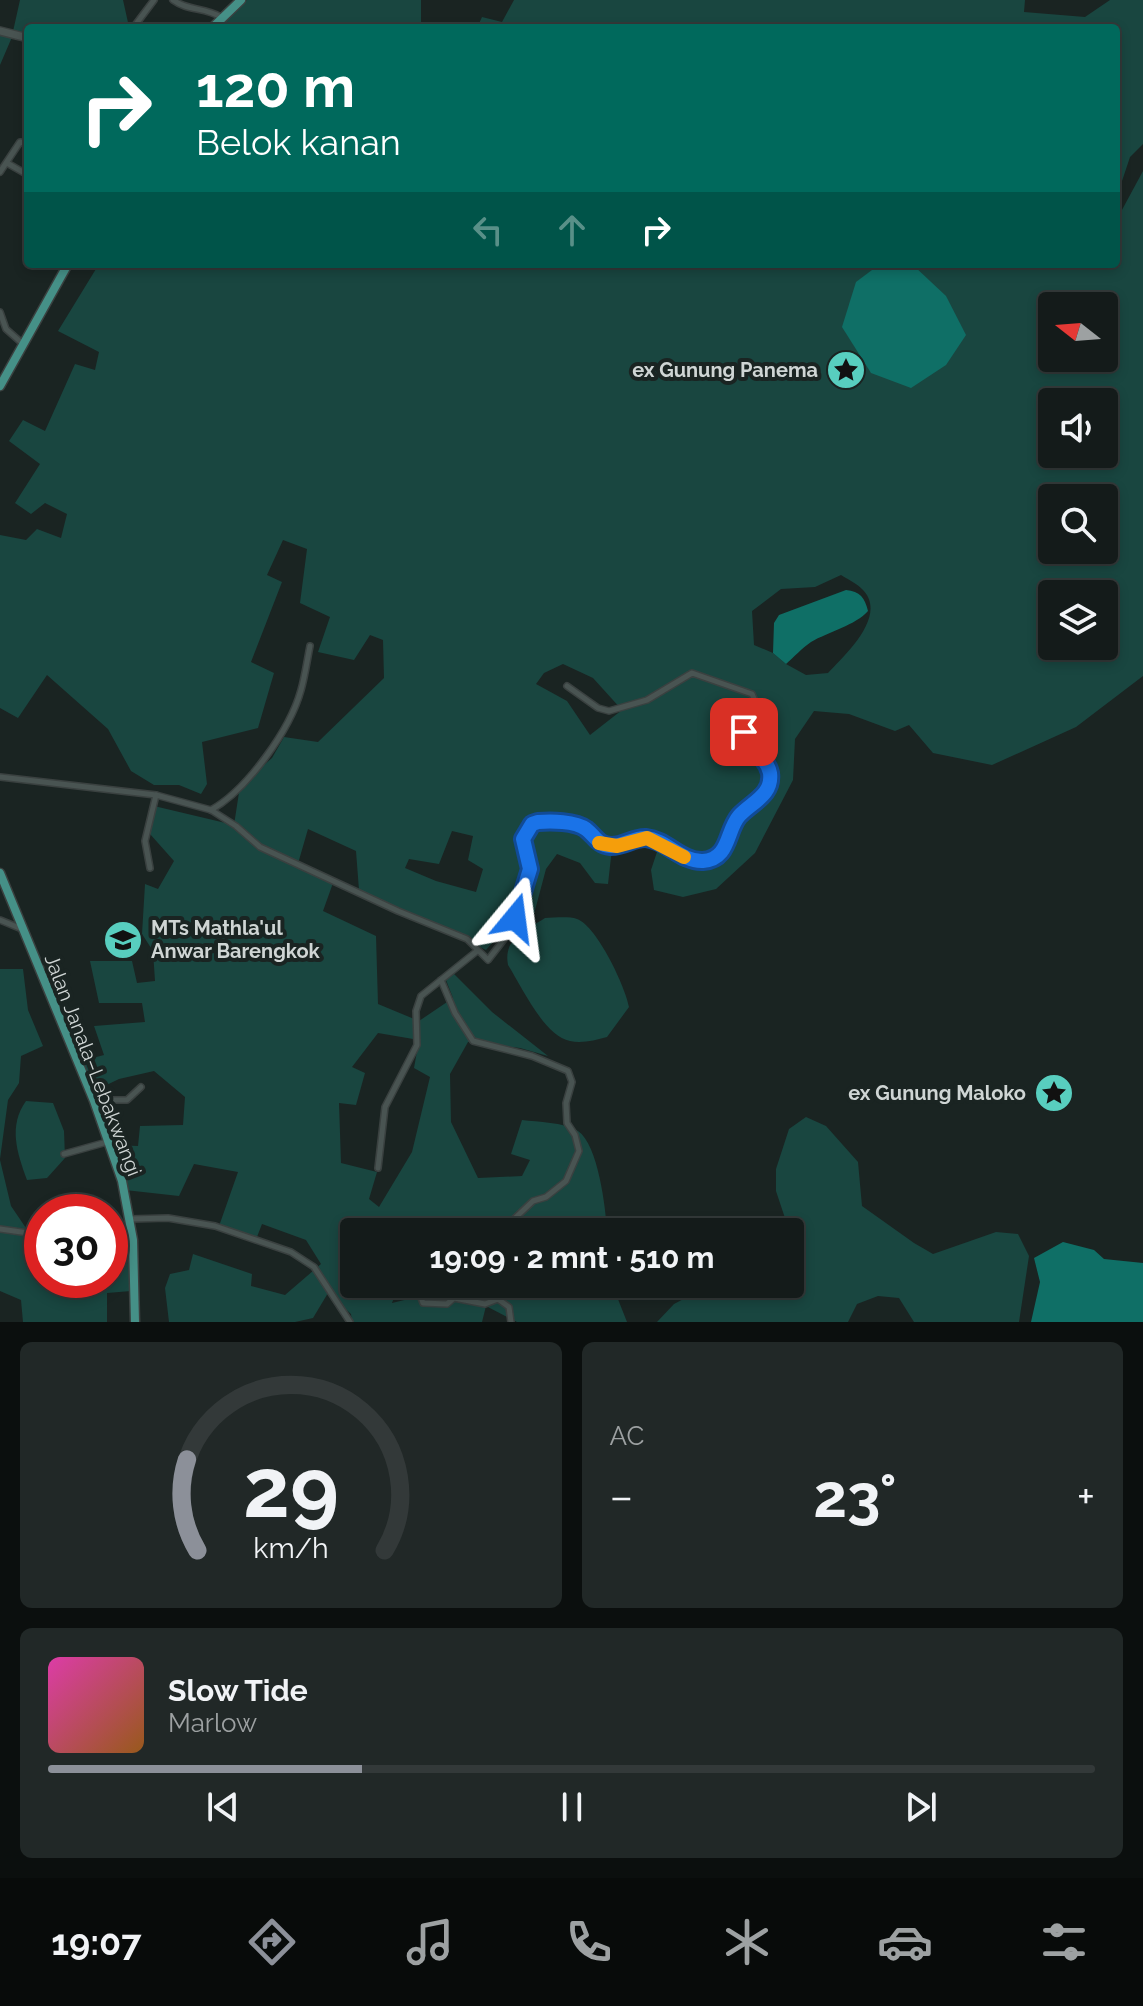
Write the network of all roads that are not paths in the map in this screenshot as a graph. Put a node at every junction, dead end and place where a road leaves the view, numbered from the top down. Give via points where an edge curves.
1 (141, 0) edge
2 (173, 0) edge
3 (241, 0) edge
4 (152, 3) edge
5 (221, 17) junction
6 (136, 24) edge
7 (215, 24) edge
8 (0, 31) edge
9 (24, 37) edge
10 (24, 143) edge
11 (7, 163) junction
12 (0, 172) edge
13 (24, 173) edge
14 (66, 268) edge
15 (0, 312) edge
16 (23, 344) junction
17 (0, 386) edge
18 (310, 646) dead end
19 (567, 686) dead end
20 (0, 777) edge
21 (156, 795) junction
22 (211, 810) junction
23 (150, 868) dead end
24 (0, 873) edge
25 (0, 920) edge
26 (23, 929) junction
27 (477, 951) junction
28 (441, 980) junction
29 (141, 1087) dead end
30 (94, 1101) junction
31 (107, 1142) junction
32 (64, 1154) dead end
33 (378, 1168) dead end
34 (515, 1218) edge
35 (130, 1219) junction
36 (0, 1229) edge
37 (24, 1232) edge
38 (128, 1240) edge
39 (133, 1240) junction
40 (421, 1298) edge
41 (454, 1298) edge
42 (454, 1298) edge
43 (135, 1322) edge
44 (350, 1322) edge
45 (511, 1322) edge

1 - 4 street
2 - 5 street
3 - 5 main road
4 - 6 street
5 - 7 main road
8 - 9 street
10 - 11 street
11 - 12 street
11 - 13 street
14 - 16 main road
15 - 16 street via 6,329
16 - 17 main road
18 - 22 street via 298,700 277,738 236,792
19 - 27 street via 609,711 647,700 692,673 752,694 757,705 743,740 767,765 769,785 738,817 720,854 706,861 647,838 610,846 578,825 532,824 523,839 530,869 515,918 488,960
20 - 21 street
21 - 22 street
21 - 23 street via 146,826
22 - 27 street via 260,847 467,939
24 - 26 main road, Jalan Janala–Lebakwangi
25 - 26 street
26 - 30 main road, Jalan Janala–Lebakwangi
27 - 28 street
28 - 33 street via 419,1001 417,1045 385,1107
28 - 34 street via 473,1041 532,1056 568,1071 572,1082 567,1123 579,1151 566,1181
29 - 30 street via 127,1100
30 - 31 main road, Jalan Janala–Lebakwangi
31 - 32 street
31 - 35 main road, Jalan Janala–Lebakwangi
35 - 39 main road, Jalan Janala–Lebakwangi
35 - 44 street via 168,1218 215,1226 291,1252 314,1267
36 - 37 street
38 - 39 street
39 - 43 main road, Jalan Janala–Lebakwangi
40 - 41 street via 423,1303 447,1304
42 - 45 street via 485,1304 498,1299 509,1307

